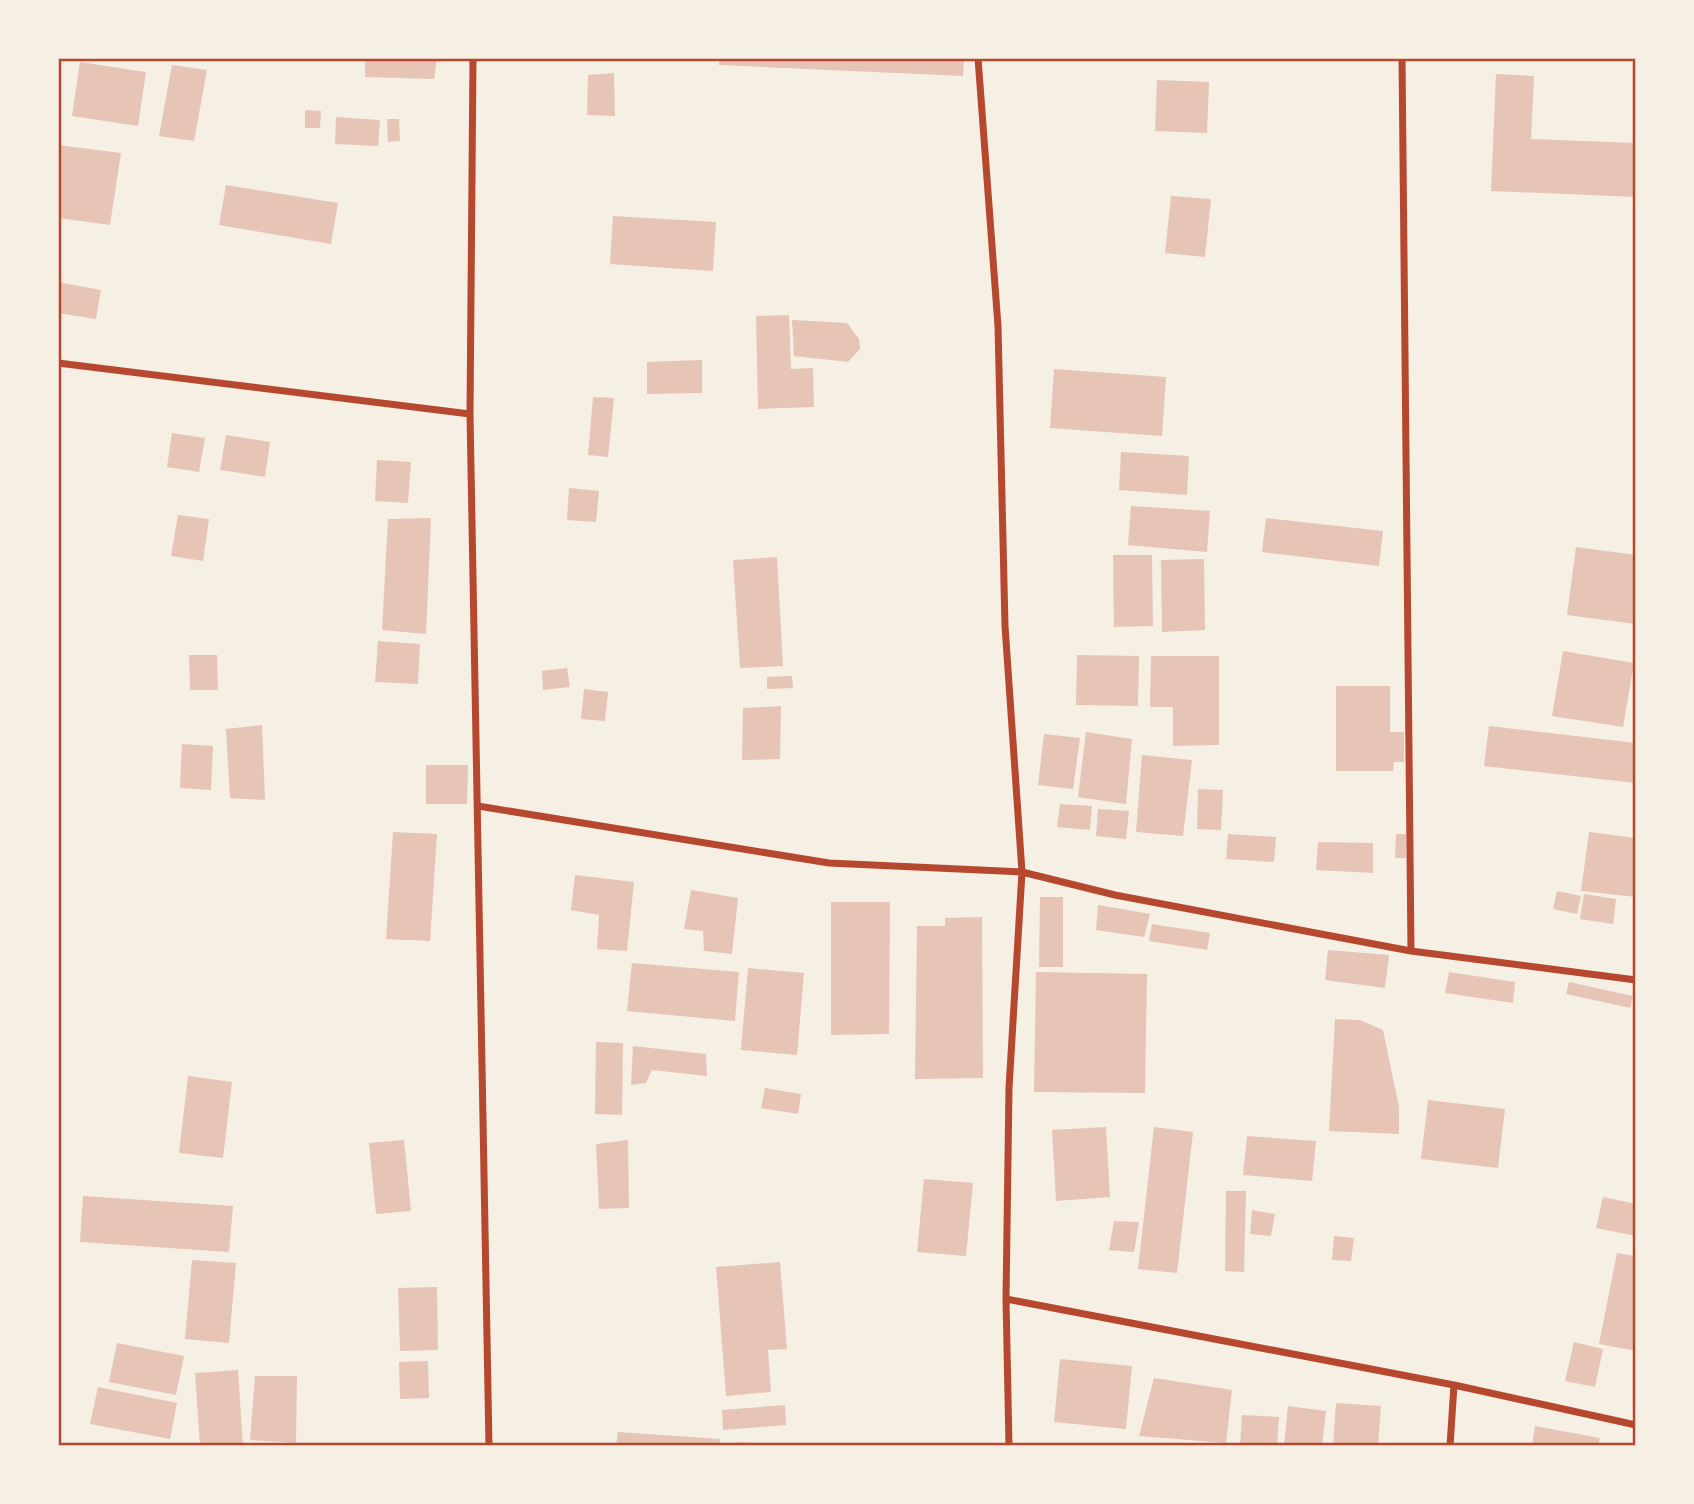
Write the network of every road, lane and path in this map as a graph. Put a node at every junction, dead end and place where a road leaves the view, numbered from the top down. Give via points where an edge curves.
1 (473, 58) edge
2 (978, 58) edge
3 (1402, 58) edge
4 (58, 363) edge
5 (470, 414) junction
6 (478, 806) junction
7 (1022, 872) junction
8 (1411, 951) junction
9 (1636, 980) edge
10 (1006, 1298) junction
11 (1454, 1385) junction
12 (1636, 1425) edge
13 (489, 1446) edge
14 (1009, 1446) edge
15 (1450, 1446) edge

1 - 5 street
2 - 7 street via 998,327 1005,626
3 - 8 street
4 - 5 street
5 - 6 street
6 - 7 street via 828,863
6 - 13 street
7 - 8 street via 1115,895
7 - 10 street via 1009,1088
8 - 9 street
10 - 11 street
10 - 14 street
11 - 12 street
11 - 15 street

